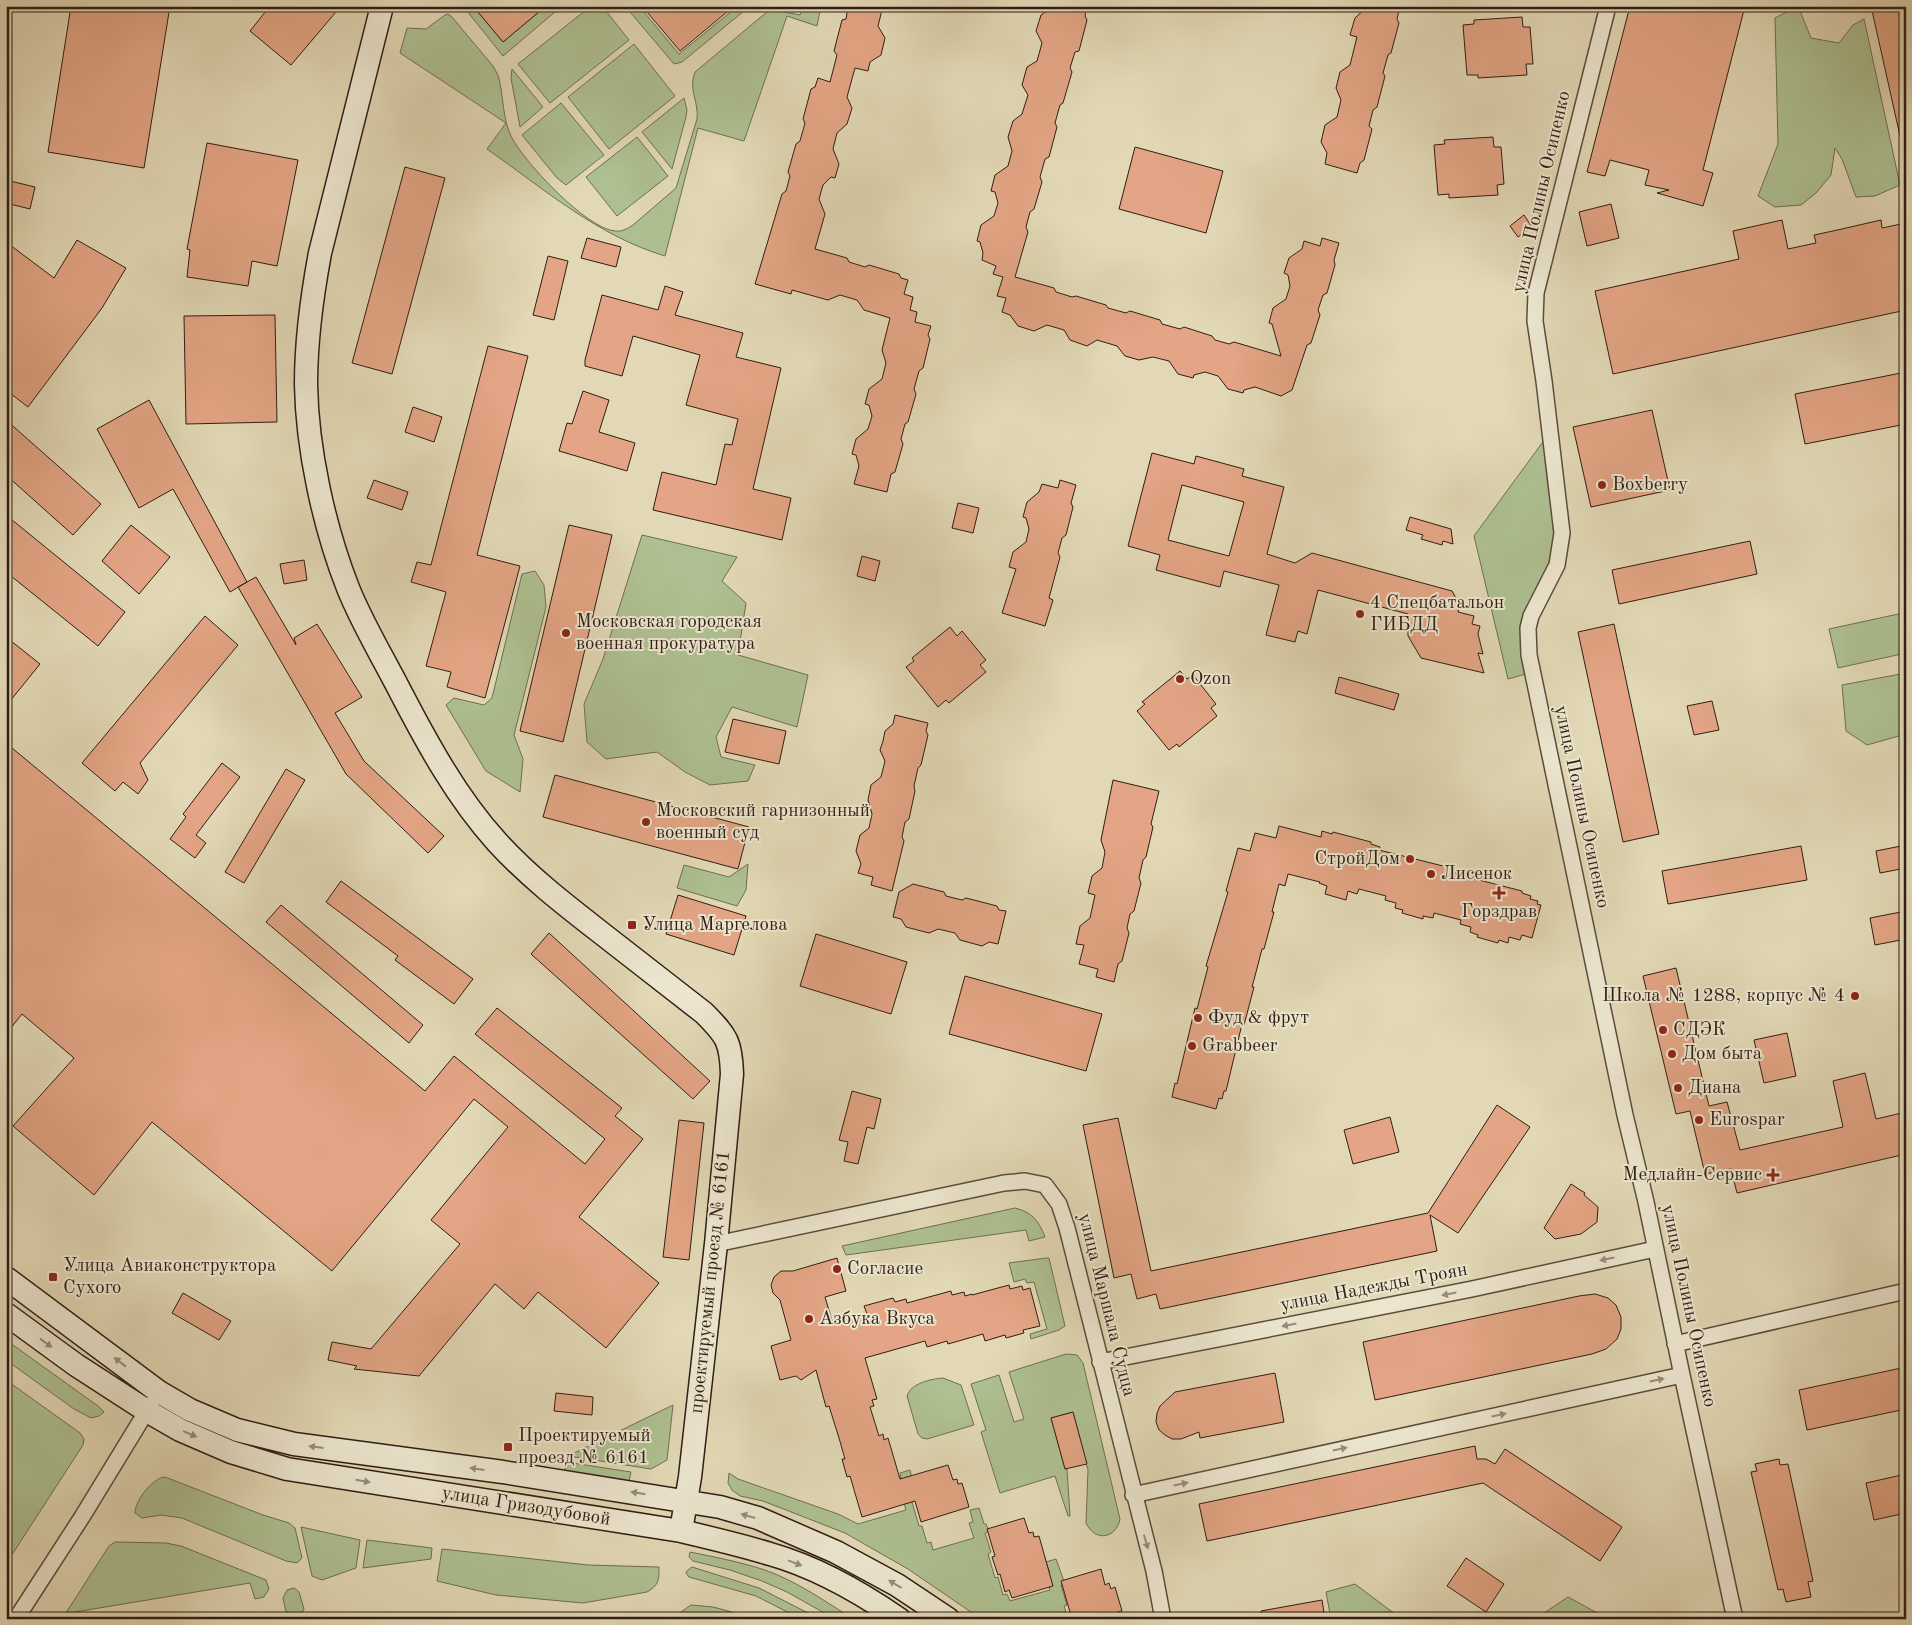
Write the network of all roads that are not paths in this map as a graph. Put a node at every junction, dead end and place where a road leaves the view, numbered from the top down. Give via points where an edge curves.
1 (382, 6) edge
2 (1608, 6) edge
3 (716, 1244) junction
4 (1655, 1249) junction
5 (6, 1278) edge
6 (1906, 1291) edge
7 (6, 1314) edge
8 (1675, 1344) junction
9 (1100, 1362) junction
10 (1682, 1375) junction
11 (159, 1392) junction
12 (147, 1411) junction
13 (1133, 1494) junction
14 (686, 1501) junction
15 (681, 1531) junction
16 (16, 1619) edge
17 (900, 1619) edge
18 (948, 1619) edge
19 (1163, 1619) edge
20 (1735, 1619) edge

1 - 3 street, проектируемый проезд № 6161 via 313,290 308,336 307,412 325,520 349,591 417,723 480,822 546,889 724,1032 731,1052 732,1074
2 - 4 street, улица Полины Осипенко via 1536,293 1535,322 1562,533 1557,565 1531,616 1528,640 1546,740
3 - 9 street, улица Маршала Судца via 1004,1183 1025,1181 1045,1185 1059,1204 1067,1228
3 - 14 street, проектируемый проезд № 6161
4 - 8 street, улица Полины Осипенко
4 -> 9 street, улица Надежды Троян via 1472,1289
11 -> 5 street
6 - 8 street
7 -> 12 street
8 - 10 street, улица Полины Осипенко
9 - 13 street, улица Маршала Судца
13 -> 10 street
10 - 20 street, улица Полины Осипенко
11 - 12 street
14 -> 11 street, улица Гризодубовой via 294,1444 238,1430 190,1410
12 -> 15 street, улица Гризодубовой via 230,1452 287,1468
12 - 16 street
13 -> 19 street, улица Маршала Судца
14 - 15 street, проектируемый проезд № 6161
18 -> 14 street, улица Гризодубовой via 897,1585 836,1552 758,1518
15 -> 17 street, улица Гризодубовой via 772,1554 820,1573 872,1600

